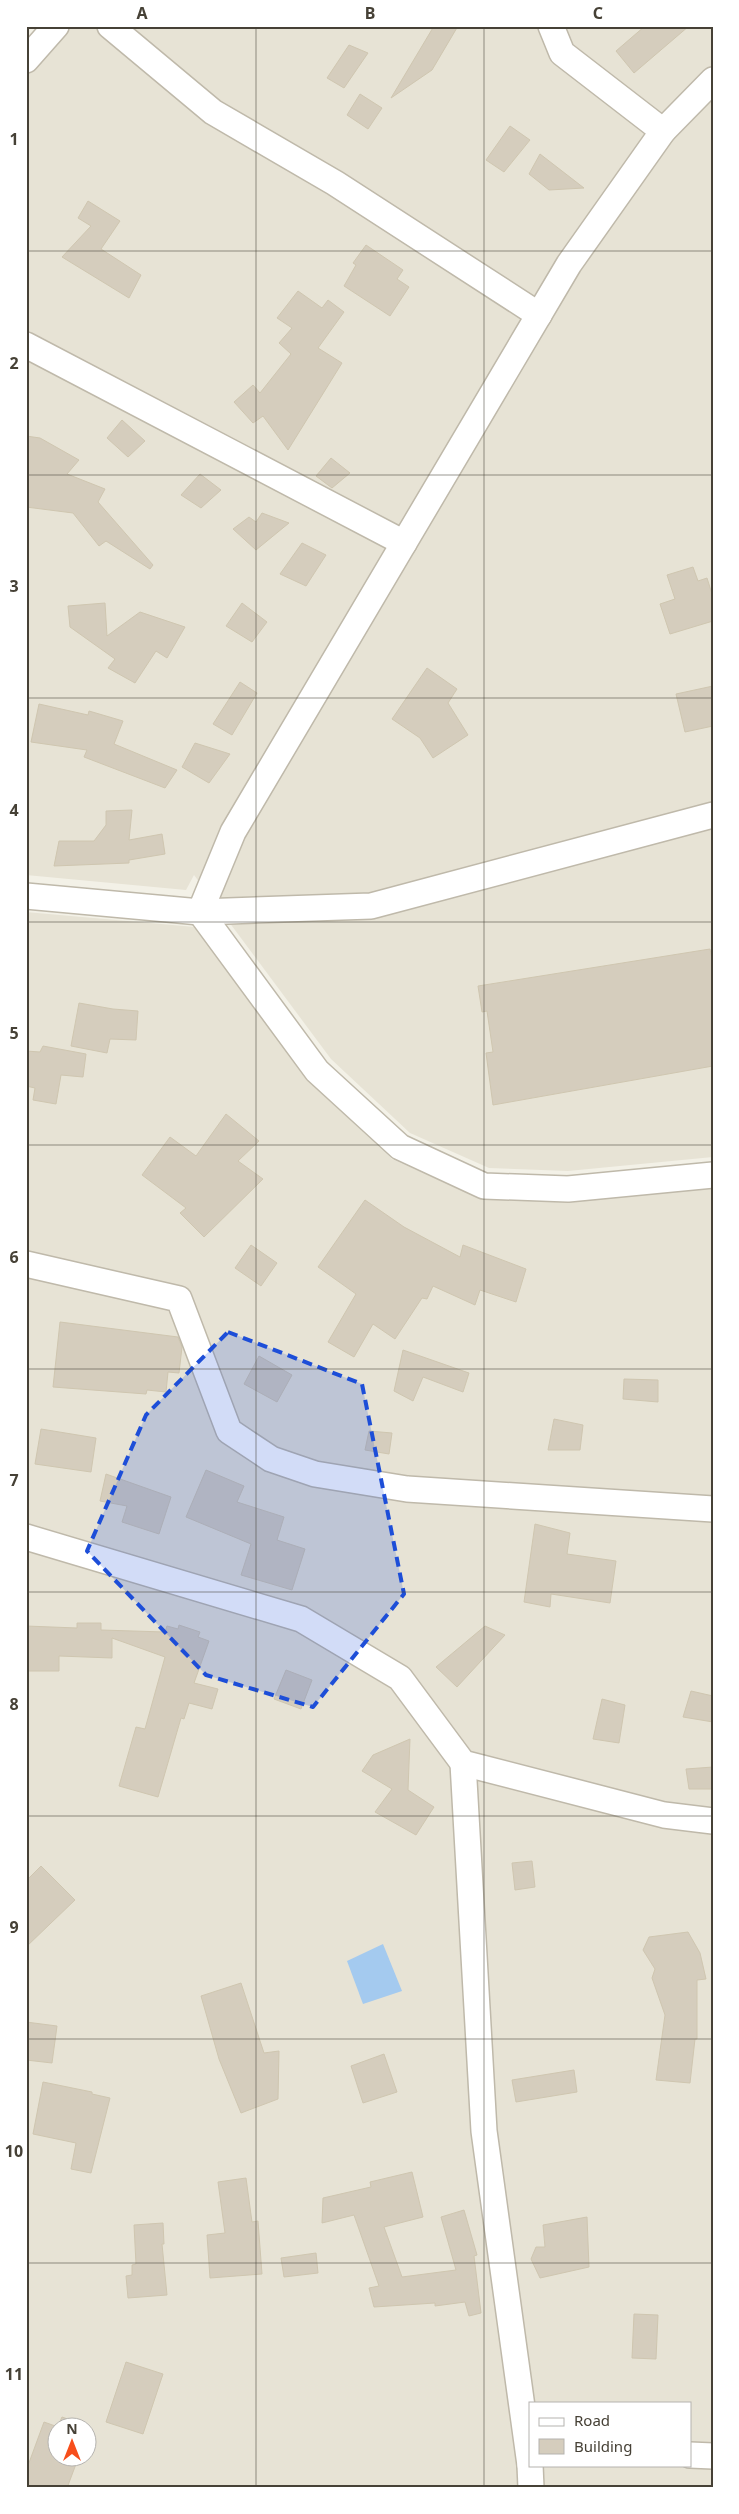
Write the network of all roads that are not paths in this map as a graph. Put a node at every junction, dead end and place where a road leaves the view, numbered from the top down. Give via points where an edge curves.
1 (56, 26) edge
2 (110, 26) edge
3 (551, 26) edge
4 (26, 60) edge
5 (713, 80) edge
6 (663, 130) junction
7 (539, 315) junction
8 (26, 345) edge
9 (404, 543) junction
10 (713, 815) edge
11 (26, 896) edge
12 (200, 912) junction
13 (713, 1175) edge
14 (26, 1264) edge
15 (713, 1509) edge
16 (26, 1536) edge
17 (463, 1763) junction
18 (713, 1821) edge
19 (529, 2443) edge
20 (692, 2455) edge
21 (713, 2456) edge
22 (530, 2466) edge
23 (531, 2488) edge

1 - 4 street
2 - 7 street via 214,112 335,183
3 - 6 street via 562,53
5 - 6 street
6 - 7 street via 569,264
7 - 9 street
8 - 9 street
9 - 12 street via 233,832
10 - 12 street via 370,906
11 - 12 street
12 - 13 street via 317,1071 400,1148 484,1186 568,1188
14 - 15 street via 179,1298 229,1431 271,1459 315,1474 407,1489
16 - 17 street via 301,1619 400,1678
17 - 18 street via 664,1815
17 - 19 street via 484,2131
20 - 21 street
22 - 23 street

